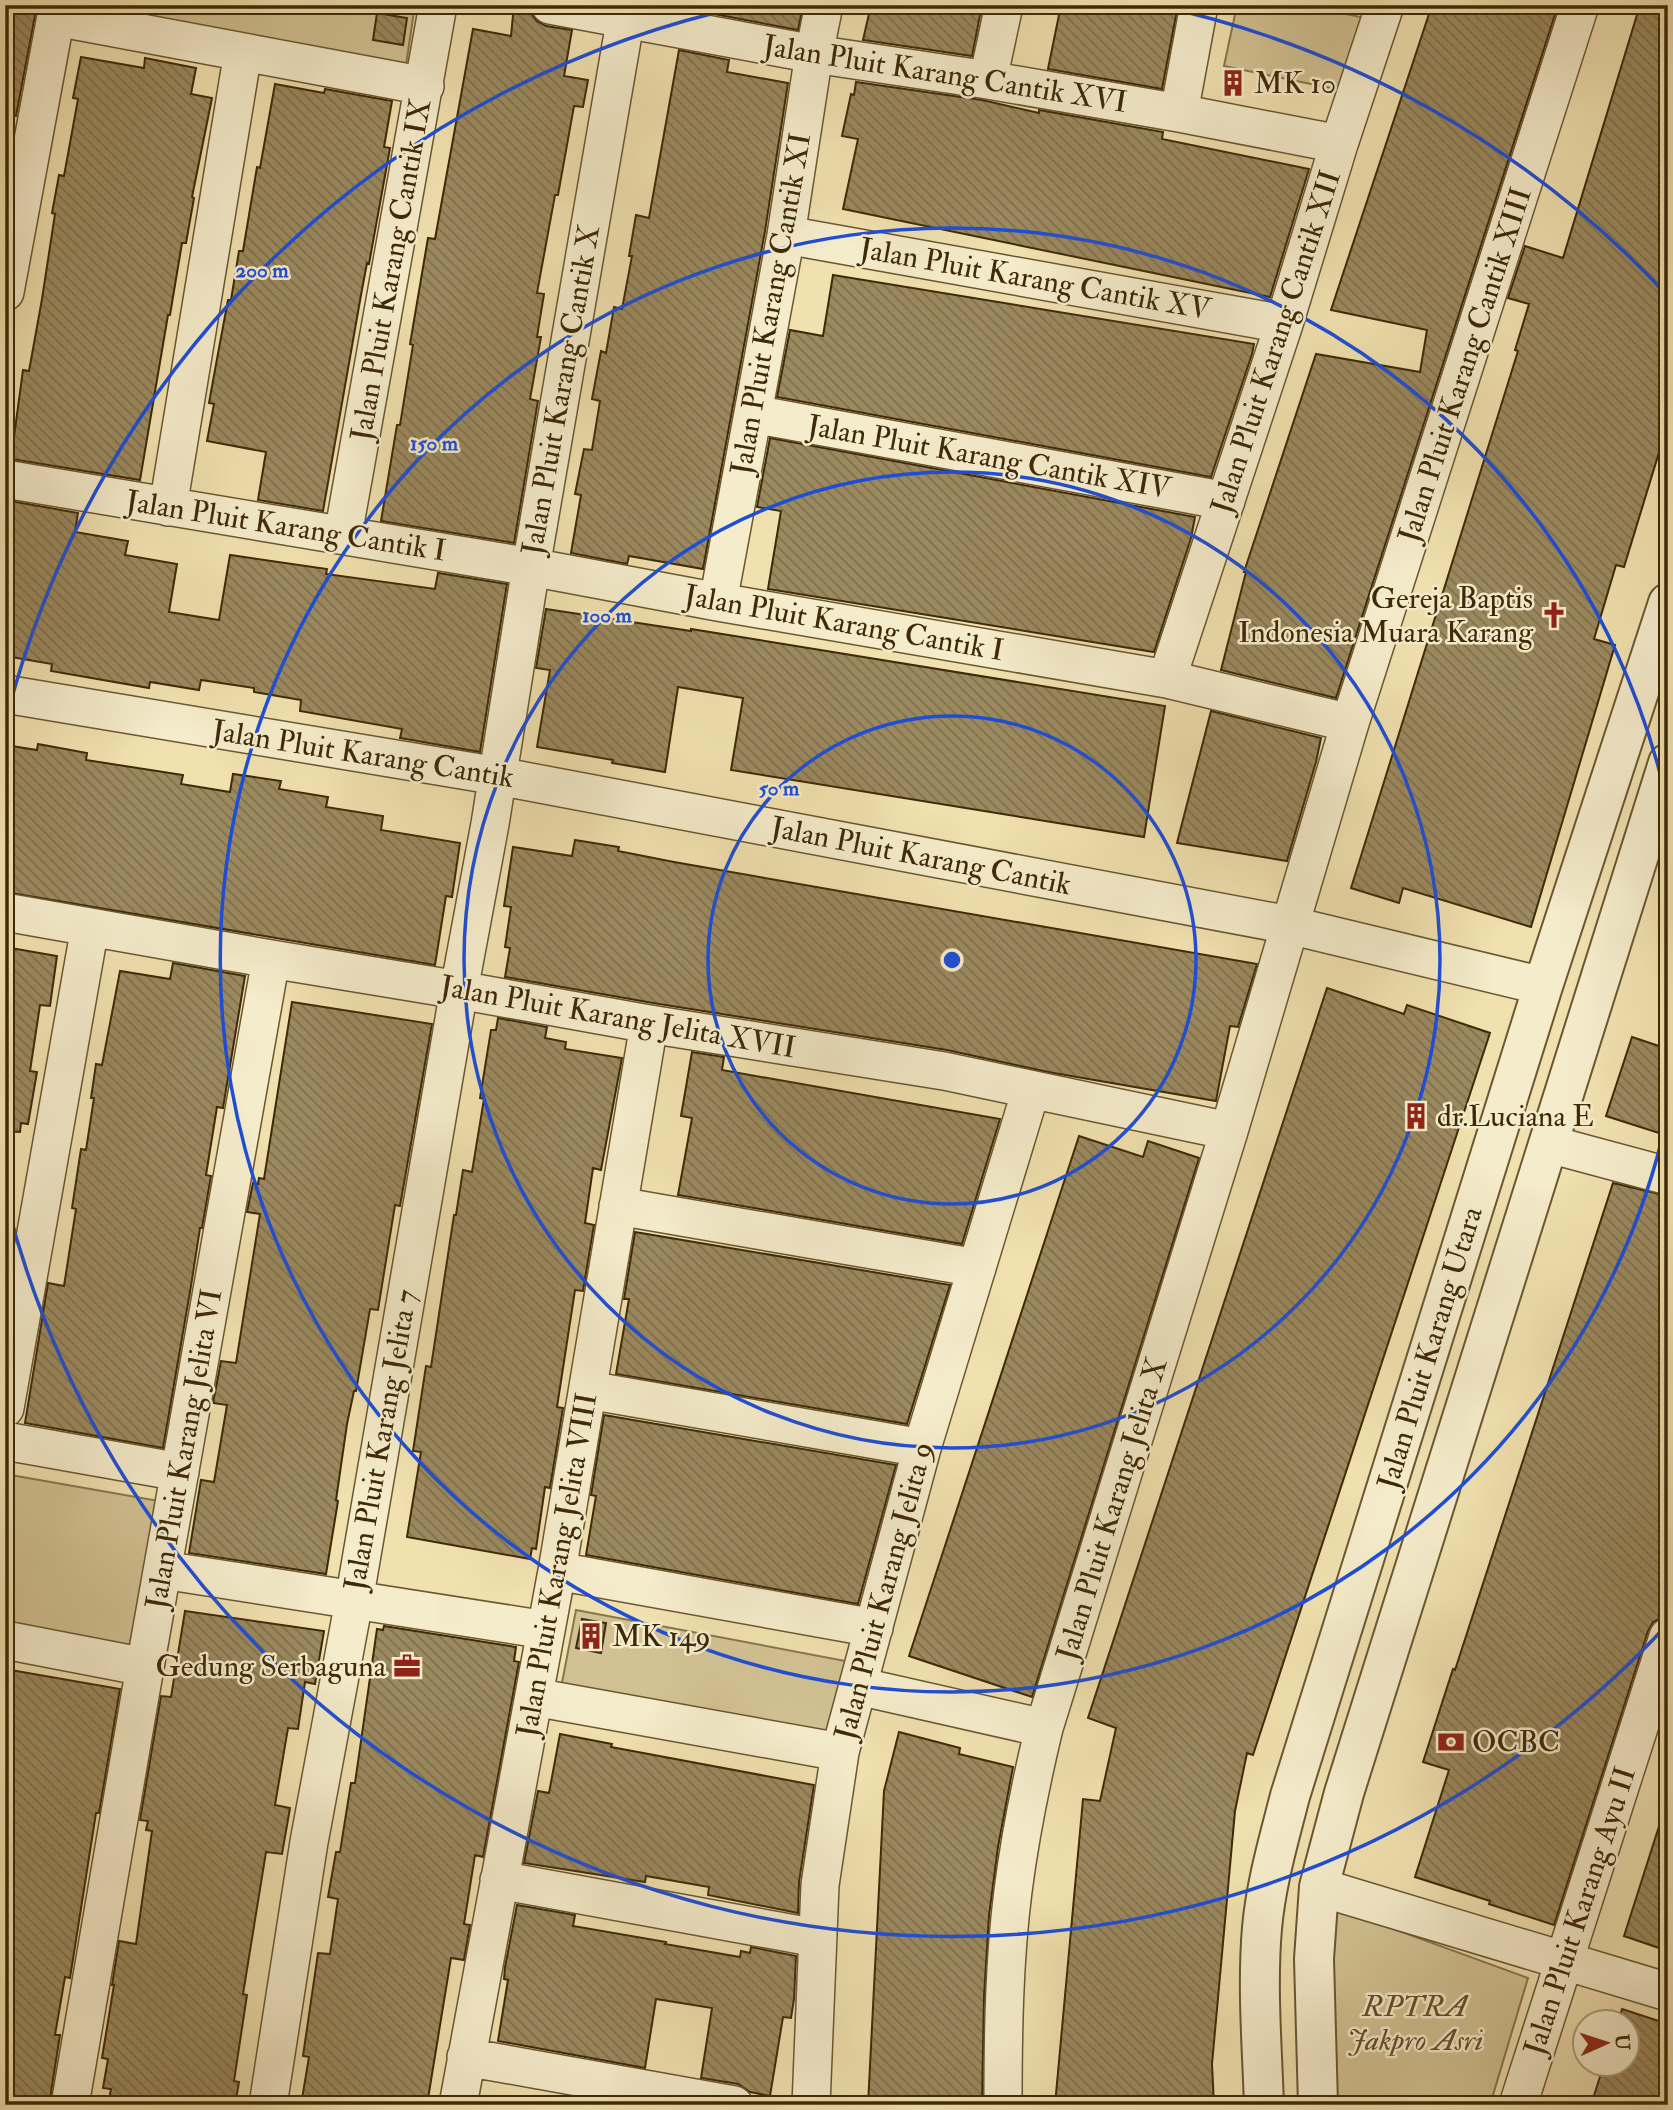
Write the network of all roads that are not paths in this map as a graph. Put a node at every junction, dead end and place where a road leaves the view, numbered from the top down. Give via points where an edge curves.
1 (438, 5) edge
2 (550, 5) edge
3 (824, 5) edge
4 (1004, 5) edge
5 (1199, 5) edge
6 (1385, 5) edge
7 (1580, 5) edge
8 (57, 11) edge
9 (627, 12) edge
10 (243, 52) junction
11 (814, 54) junction
12 (988, 80) junction
13 (425, 86) junction
14 (1179, 113) junction
15 (1339, 144) junction
16 (786, 235) junction
17 (5, 292) edge
18 (1284, 324) junction
19 (752, 414) junction
20 (5, 479) edge
21 (1226, 501) junction
22 (169, 507) junction
23 (343, 535) junction
24 (531, 567) junction
25 (718, 602) junction
26 (1668, 603) edge
27 (1167, 679) junction
28 (5, 694) edge
29 (1350, 723) junction
30 (1668, 763) edge
31 (498, 775) junction
32 (5, 912) edge
33 (1289, 925) junction
34 (90, 927) junction
35 (271, 959) junction
36 (1543, 986) junction
37 (459, 990) junction
38 (649, 1024) junction
39 (1031, 1090) junction
40 (1229, 1131) junction
41 (1549, 1144) junction
42 (1668, 1176) edge
43 (618, 1206) junction
44 (977, 1268) junction
45 (588, 1390) junction
46 (5, 1408) edge
47 (5, 1441) edge
48 (922, 1448) junction
49 (180, 1472) junction
50 (1388, 1483) junction
51 (1435, 1499) junction
52 (163, 1570) junction
53 (557, 1571) junction
54 (354, 1601) junction
55 (874, 1628) junction
56 (546, 1630) junction
57 (1668, 1637) edge
58 (5, 1640) edge
59 (145, 1667) junction
60 (858, 1686) junction
61 (534, 1697) junction
62 (1044, 1728) junction
63 (840, 1752) junction
64 (499, 1880) junction
65 (1319, 1887) junction
66 (817, 1938) junction
67 (1564, 1960) junction
68 (1668, 1992) edge
69 (466, 2057) junction
70 (70, 2105) edge
71 (268, 2105) edge
72 (458, 2105) edge
73 (734, 2105) edge
74 (811, 2105) edge
75 (1003, 2105) edge
76 (1264, 2105) edge
77 (1318, 2105) edge
78 (1518, 2105) edge

1 - 13 street, Jalan Pluit Karang Cantik IX
2 - 9 street, Jalan Pluit Karang Cantik XVI
3 - 11 street, Jalan Pluit Karang Cantik XI
4 - 12 street
5 - 14 street
6 - 15 street, Jalan Pluit Karang Cantik XII
7 - 29 street, Jalan Pluit Karang Cantik XIII
8 - 10 street
8 - 17 street
9 - 11 street, Jalan Pluit Karang Cantik XVI
9 - 24 street, Jalan Pluit Karang Cantik X
10 - 13 street
10 - 22 street
11 - 12 street, Jalan Pluit Karang Cantik XVI
11 - 16 street, Jalan Pluit Karang Cantik XI
12 - 14 street, Jalan Pluit Karang Cantik XVI
13 - 23 street, Jalan Pluit Karang Cantik IX
14 - 15 street, Jalan Pluit Karang Cantik XVI
15 - 18 street, Jalan Pluit Karang Cantik XII
16 - 18 street, Jalan Pluit Karang Cantik XV
16 - 19 street, Jalan Pluit Karang Cantik XI
18 - 21 street, Jalan Pluit Karang Cantik XII
19 - 21 street, Jalan Pluit Karang Cantik XIV
19 - 25 street, Jalan Pluit Karang Cantik XI
20 - 22 street, Jalan Pluit Karang Cantik I
21 - 27 street, Jalan Pluit Karang Cantik XII
22 - 23 street, Jalan Pluit Karang Cantik I
23 - 24 street, Jalan Pluit Karang Cantik I
24 - 25 street, Jalan Pluit Karang Cantik I
24 - 31 street, Jalan Pluit Karang Cantik X
25 - 27 street, Jalan Pluit Karang Cantik I
26 - 36 street, Jalan Pluit Karang Utara
27 - 29 street, Jalan Pluit Karang Cantik I
28 - 31 street, Jalan Pluit Karang Cantik
29 - 33 street, Jalan Pluit Karang Cantik XIII
30 - 41 street, Jalan Pluit Karang Utara
31 - 33 street, Jalan Pluit Karang Cantik
31 - 37 street, Jalan Pluit Karang Jelita 7
32 - 34 street, Jalan Pluit Karang Jelita XVII
33 - 36 street, Jalan Pluit Karang Cantik
33 - 40 street, Jalan Pluit Karang Jelita X
34 - 35 street, Jalan Pluit Karang Jelita XVII
34 - 46 street
35 - 37 street, Jalan Pluit Karang Jelita XVII
35 - 49 street, Jalan Pluit Karang Jelita VI
36 - 50 street, Jalan Pluit Karang Utara
37 - 38 street, Jalan Pluit Karang Jelita XVII
37 - 54 street, Jalan Pluit Karang Jelita 7
38 - 39 street, Jalan Pluit Karang Jelita XVII via 944,1071
38 - 43 street, Jalan Pluit Karang Jelita VIII
39 - 40 street, Jalan Pluit Karang Jelita XVII
39 - 44 street, Jalan Pluit Karang Jelita 9
40 - 62 street, Jalan Pluit Karang Jelita X
41 - 42 street
41 - 51 street, Jalan Pluit Karang Utara
43 - 44 street
43 - 45 street, Jalan Pluit Karang Jelita VIII
44 - 48 street, Jalan Pluit Karang Jelita 9
45 - 48 street
45 - 53 street, Jalan Pluit Karang Jelita VIII
47 - 49 street
48 - 55 street, Jalan Pluit Karang Jelita 9
49 - 52 street, Jalan Pluit Karang Jelita VI
50 - 51 street
50 - 76 street, Jalan Pluit Karang Utara via 1290,1796 1270,1878 1262,1927
51 - 65 street, Jalan Pluit Karang Utara
52 - 54 street
52 - 59 street, Jalan Pluit Karang Jelita VI
53 - 55 street
53 - 56 street, Jalan Pluit Karang Jelita VIII
54 - 56 street
54 - 71 street, Jalan Pluit Karang Jelita 7 via 309,1842
55 - 60 street, Jalan Pluit Karang Jelita 9
56 - 61 street, Jalan Pluit Karang Jelita VIII
57 - 67 street, Jalan Pluit Karang Ayu II
58 - 59 street
59 - 70 street, Jalan Pluit Karang Jelita VI
60 - 62 street
60 - 63 street, Jalan Pluit Karang Jelita 9
61 - 63 street
61 - 64 street, Jalan Pluit Karang Jelita VIII
62 - 75 street, Jalan Pluit Karang Jelita X via 1013,1892 1005,1975
63 - 66 street, Jalan Pluit Karang Jelita 9 via 820,1885
64 - 66 street
64 - 69 street, Jalan Pluit Karang Jelita VIII
65 - 67 street
65 - 77 street, Jalan Pluit Karang Utara via 1314,1959
66 - 74 street, Jalan Pluit Karang Jelita 9
67 - 68 street
67 - 78 street, Jalan Pluit Karang Ayu II
69 - 72 street, Jalan Pluit Karang Jelita VIII
69 - 73 street

